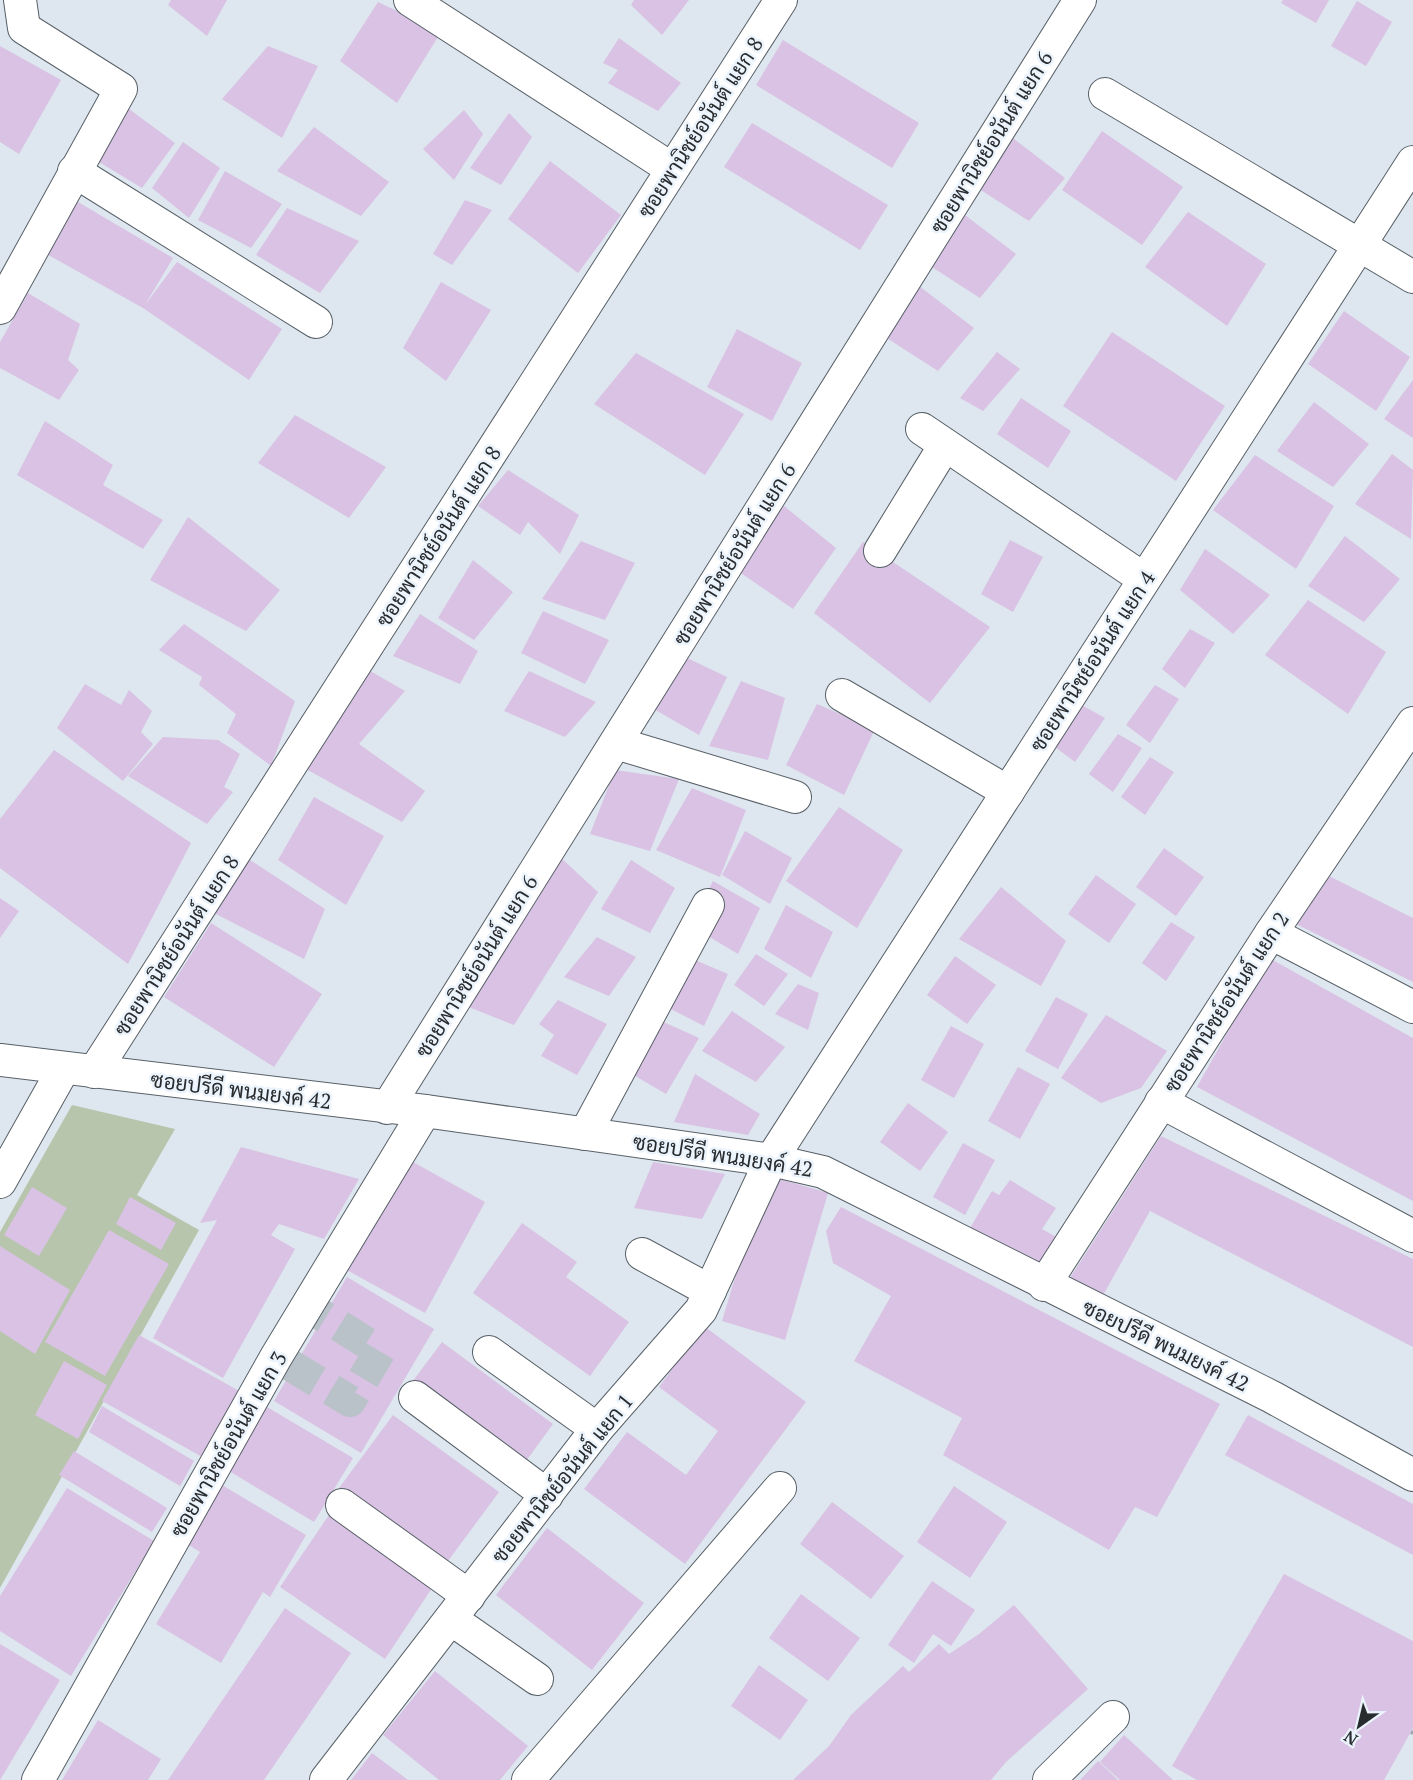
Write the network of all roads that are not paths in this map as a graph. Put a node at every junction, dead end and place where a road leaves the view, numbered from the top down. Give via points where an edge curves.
1 (20, 0) edge
2 (410, 0) edge
3 (780, 0) edge
4 (1080, 0) edge
5 (1105, 94) dead end
6 (1413, 162) edge
7 (672, 169) junction
8 (74, 171) junction
9 (1358, 246) junction
10 (1413, 278) edge
11 (0, 308) edge
12 (316, 321) dead end
13 (880, 551) dead end
14 (1144, 579) junction
15 (842, 695) dead end
16 (1413, 723) edge
17 (616, 743) junction
18 (1008, 792) junction
19 (795, 797) dead end
20 (708, 905) dead end
21 (1271, 933) junction
22 (1413, 1007) edge
23 (0, 1060) edge
24 (79, 1070) junction
25 (1161, 1102) junction
26 (387, 1108) junction
27 (425, 1111) junction
28 (585, 1134) junction
29 (771, 1160) junction
30 (0, 1182) edge
31 (1413, 1236) edge
32 (642, 1254) dead end
33 (1044, 1285) junction
34 (710, 1291) junction
35 (489, 1352) dead end
36 (415, 1397) dead end
37 (597, 1429) junction
38 (1413, 1475) edge
39 (780, 1488) dead end
40 (547, 1495) junction
41 (342, 1505) dead end
42 (460, 1607) junction
43 (537, 1679) dead end
44 (1113, 1717) dead end
45 (38, 1780) edge
46 (326, 1780) edge
47 (528, 1780) edge
48 (1049, 1780) edge

1 - 8 street via 24,28 121,88
2 - 7 street
3 - 7 street, ซอยพานิชย์อนันต์ แยก 8
4 - 17 street, ซอยพานิชย์อนันต์ แยก 6
5 - 9 street
6 - 9 street, ซอยพานิชย์อนันต์ แยก 4
7 - 24 street, ซอยพานิชย์อนันต์ แยก 8
8 - 11 street
8 - 12 street
9 - 10 street
9 - 14 street, ซอยพานิชย์อนันต์ แยก 4
13 - 14 street via 934,437
14 - 18 street, ซอยพานิชย์อนันต์ แยก 4
15 - 18 street
16 - 21 street, ซอยพานิชย์อนันต์ แยก 2
17 - 19 street
17 - 26 street, ซอยพานิชย์อนันต์ แยก 6
18 - 29 street, ซอยพานิชย์อนันต์ แยก 4
20 - 28 street
21 - 22 street
21 - 25 street, ซอยพานิชย์อนันต์ แยก 2
23 - 24 street, ซอยปรีดี พนมยงค์ 42
24 - 26 street, ซอยปรีดี พนมยงค์ 42
24 - 30 street, ซอยพานิชย์อนันต์ แยก 8
25 - 31 street
25 - 33 street, ซอยพานิชย์อนันต์ แยก 2
26 - 27 street, ซอยปรีดี พนมยงค์ 42
27 - 28 street, ซอยปรีดี พนมยงค์ 42
27 - 45 street, ซอยพานิชย์อนันต์ แยก 3 via 313,1311
28 - 29 street, ซอยปรีดี พนมยงค์ 42
29 - 33 street, ซอยปรีดี พนมยงค์ 42 via 823,1172
29 - 34 street, ซอยพานิชย์อนันต์ แยก 1
32 - 34 street
33 - 38 street, ซอยปรีดี พนมยงค์ 42 via 1276,1389
34 - 37 street, ซอยพานิชย์อนันต์ แยก 1 via 701,1310
35 - 37 street
36 - 40 street
37 - 40 street, ซอยพานิชย์อนันต์ แยก 1
39 - 47 street
40 - 42 street, ซอยพานิชย์อนันต์ แยก 1
41 - 42 street
42 - 43 street
42 - 46 street, ซอยพานิชย์อนันต์ แยก 1
44 - 48 street

